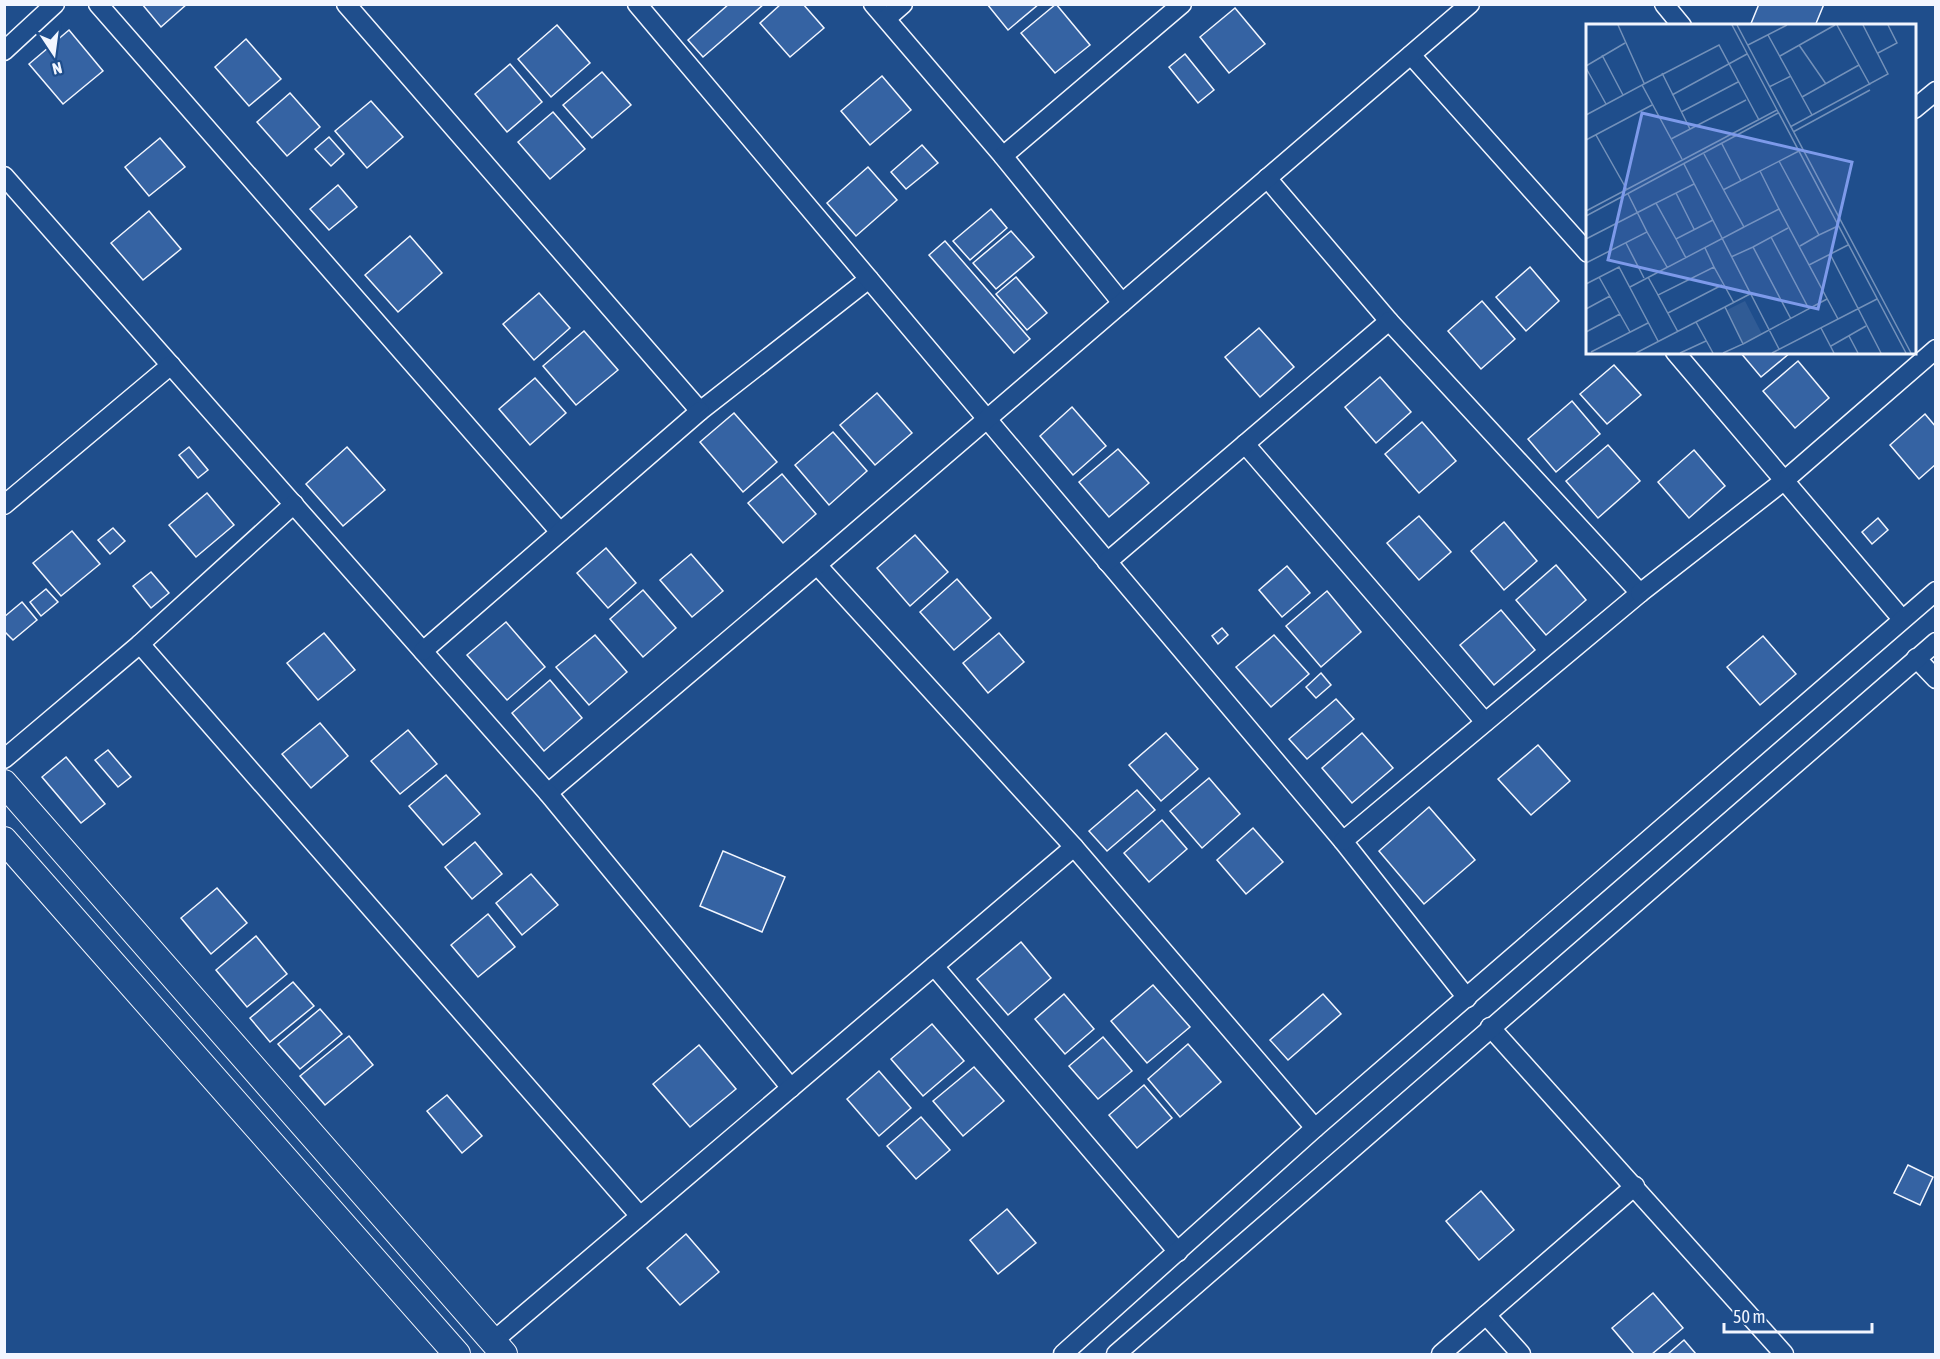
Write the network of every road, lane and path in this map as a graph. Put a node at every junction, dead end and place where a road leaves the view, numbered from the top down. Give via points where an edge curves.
1 (55, 4) edge
2 (98, 4) edge
3 (346, 4) edge
4 (637, 4) edge
5 (873, 4) edge
6 (903, 4) edge
7 (1182, 4) edge
8 (1470, 4) edge
9 (1664, 4) edge
10 (887, 18) junction
11 (1680, 24) edge
12 (4, 51) edge
13 (1411, 55) junction
14 (1935, 91) edge
15 (1916, 107) edge
16 (1003, 156) junction
17 (4, 176) edge
18 (1267, 178) junction
19 (1586, 251) edge
20 (868, 279) junction
21 (1122, 303) junction
22 (1389, 321) junction
23 (1935, 349) edge
24 (1677, 354) edge
25 (171, 365) junction
26 (700, 411) junction
27 (987, 419) junction
28 (1245, 444) junction
29 (1785, 480) junction
30 (7, 499) edge
31 (294, 504) junction
32 (560, 532) junction
33 (1107, 562) junction
34 (817, 565) junction
35 (1935, 591) edge
36 (1640, 593) junction
37 (1902, 619) junction
38 (1935, 642) edge
39 (140, 644) junction
40 (423, 651) junction
41 (1916, 658) junction
42 (1935, 679) edge
43 (1485, 722) junction
44 (4, 759) edge
45 (4, 783) edge
46 (548, 793) junction
47 (4, 840) edge
48 (1343, 841) junction
49 (1074, 847) junction
50 (934, 966) junction
51 (1467, 998) junction
52 (1490, 1027) junction
53 (791, 1088) junction
54 (1315, 1128) junction
55 (1635, 1186) junction
56 (640, 1216) junction
57 (1178, 1252) junction
58 (1486, 1315) junction
59 (498, 1348) edge
60 (457, 1354) edge
61 (1063, 1354) edge
62 (1116, 1354) edge
63 (1441, 1354) edge
64 (1521, 1354) edge
65 (1784, 1354) edge

1 - 12 street
2 - 32 street
3 - 26 street
4 - 20 street
5 - 10 street
6 - 10 street
7 - 16 street
8 - 13 street
9 - 11 street
10 - 16 street
13 - 18 street
13 - 19 street
14 - 15 street
16 - 21 street
17 - 25 street
18 - 21 street
18 - 22 street
20 - 26 street
20 - 27 street
21 - 27 street
22 - 28 street
22 - 36 street
23 - 29 street
24 - 29 street
25 - 30 street
25 - 31 street
26 - 32 street
27 - 33 street
27 - 34 street
28 - 33 street
28 - 43 street
29 - 36 street
29 - 37 street
31 - 39 street
31 - 40 street
32 - 40 street
33 - 48 street
34 - 46 street
34 - 49 street
35 - 37 street
36 - 43 street
37 - 51 street
38 - 41 street
39 - 44 street
39 - 56 street
40 - 46 street
41 - 42 street
41 - 52 street
43 - 48 street
45 - 59 street
46 - 53 street
47 - 60 street
48 - 51 street
49 - 50 street
49 - 54 street
50 - 53 street
50 - 57 street
51 - 54 street
52 - 55 street
52 - 62 street
53 - 56 street
54 - 57 street
55 - 58 street
55 - 65 street
56 - 59 street
57 - 61 street
58 - 63 street
58 - 64 street

